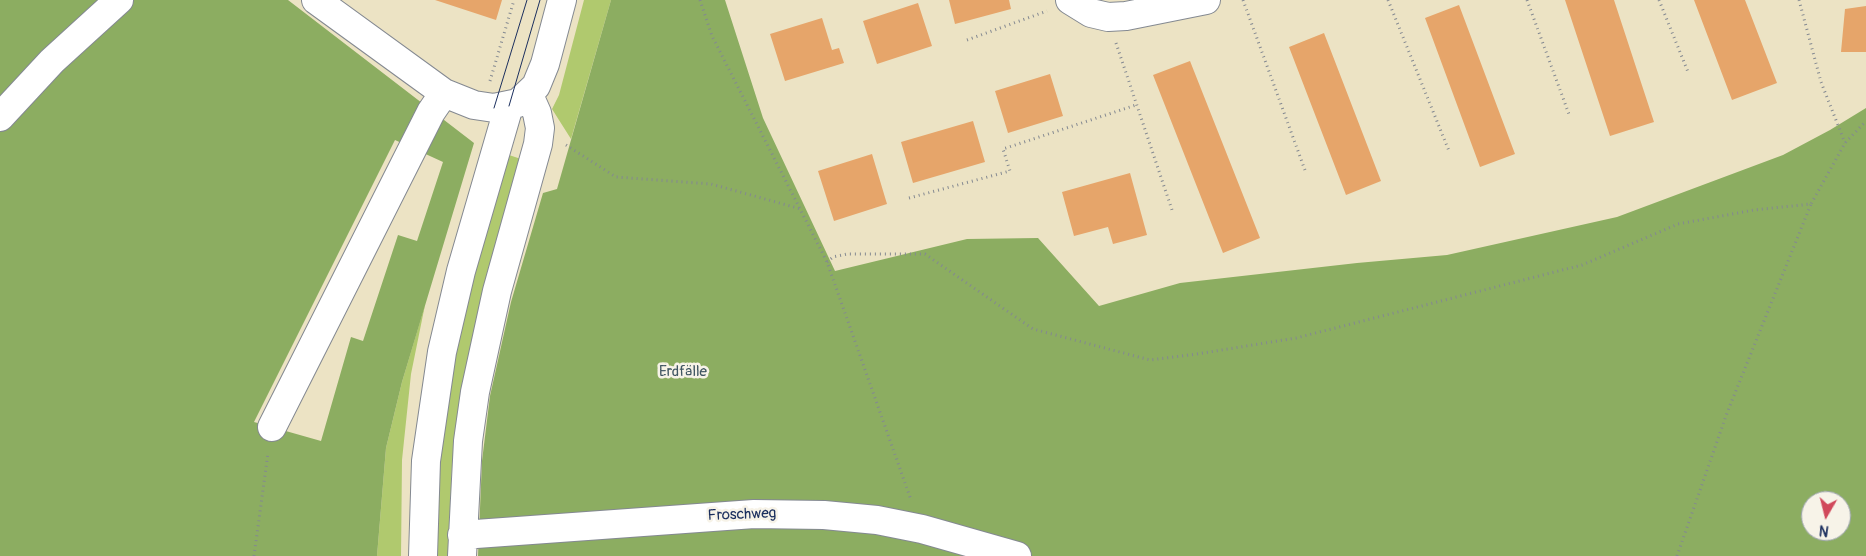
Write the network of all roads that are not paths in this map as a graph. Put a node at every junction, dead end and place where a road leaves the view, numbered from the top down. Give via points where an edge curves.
1 (119, 0) edge
2 (316, 0) edge
3 (562, 0) edge
4 (1206, 0) edge
5 (1070, 1) edge
6 (444, 93) junction
7 (504, 104) junction
8 (0, 117) edge
9 (272, 427) road end
10 (462, 546) edge
11 (408, 556) edge
12 (423, 556) edge
13 (1017, 556) edge

1 - 8 street via 52,61
2 - 6 street
3 - 7 street via 541,75
4 - 5 street via 1108,17 1091,13
6 - 7 street
6 - 9 street via 431,112
7 - 10 street via 537,113 540,128 479,375 468,441
7 - 11 street via 447,267 427,350 412,460
7 - 12 street via 442,352 426,461
10 - 13 street, Froschweg via 754,514 824,514 922,529

